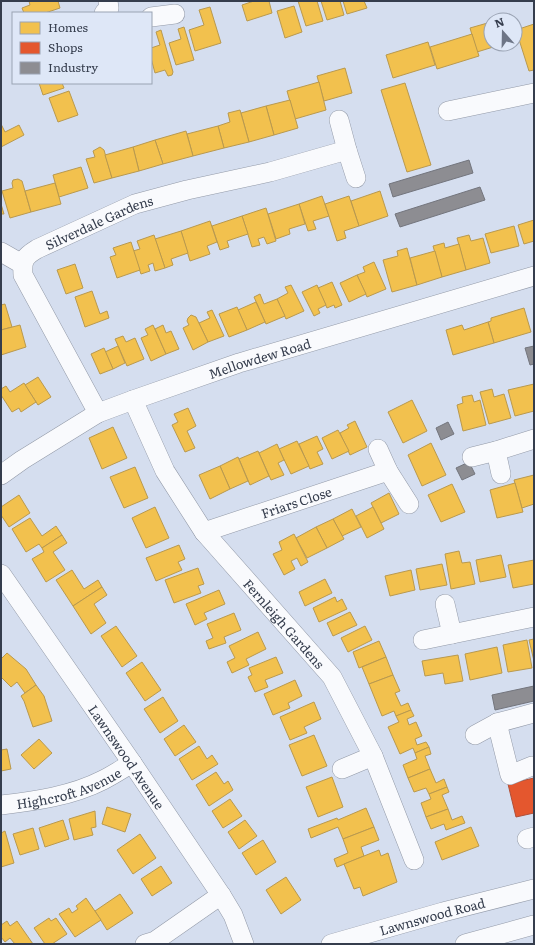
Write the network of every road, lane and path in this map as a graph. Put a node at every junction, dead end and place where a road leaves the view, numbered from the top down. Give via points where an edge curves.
1 (175, 14) dead end
2 (152, 17) edge
3 (534, 93) edge
4 (448, 111) dead end
5 (339, 120) dead end
6 (347, 150) junction
7 (356, 178) dead end
8 (1, 252) edge
9 (22, 264) junction
10 (534, 276) edge
11 (133, 400) junction
12 (98, 413) junction
13 (534, 439) edge
14 (378, 449) dead end
15 (496, 451) junction
16 (472, 457) dead end
17 (388, 471) junction
18 (501, 474) dead end
19 (1, 475) edge
20 (409, 504) dead end
21 (204, 532) junction
22 (1, 574) edge
23 (8, 596) edge
24 (445, 604) dead end
25 (534, 617) edge
26 (452, 634) junction
27 (423, 640) dead end
28 (534, 713) edge
29 (497, 723) junction
30 (475, 735) dead end
31 (373, 756) junction
32 (132, 763) junction
33 (532, 766) dead end
34 (342, 769) dead end
35 (1, 805) edge
36 (414, 860) dead end
37 (534, 888) edge
38 (221, 895) junction
39 (534, 925) edge
40 (145, 944) edge
41 (244, 944) edge
42 (331, 944) edge
43 (466, 944) edge

1 - 2 street
3 - 4 street
5 - 6 street
6 - 7 street
6 - 9 street, Silverdale Gardens via 270,172 135,204 37,249 26,256
8 - 9 street
9 - 12 street via 23,275
10 - 11 street, Mellowdew Road via 239,363
11 - 12 street, Mellowdew Road
11 - 21 street, Fernleigh Gardens via 166,471
12 - 19 street, Mellowdew Road
13 - 15 street
14 - 17 street
15 - 16 street
15 - 18 street
17 - 20 street
17 - 21 street, Friars Close
21 - 31 street, Fernleigh Gardens via 332,677
22 - 23 street, Lawnswood Avenue
23 - 32 street, Lawnswood Avenue
24 - 26 street
25 - 26 street
26 - 27 street
28 - 29 street
29 - 30 street
29 - 33 street via 510,775
31 - 34 street
31 - 36 street, Fernleigh Gardens
32 - 35 street, Highcroft Avenue via 102,781 70,792 48,799
32 - 38 street, Lawnswood Avenue
37 - 42 street, Lawnswood Road
38 - 40 street via 155,941
38 - 41 street, Lawnswood Avenue via 233,915
39 - 43 street

